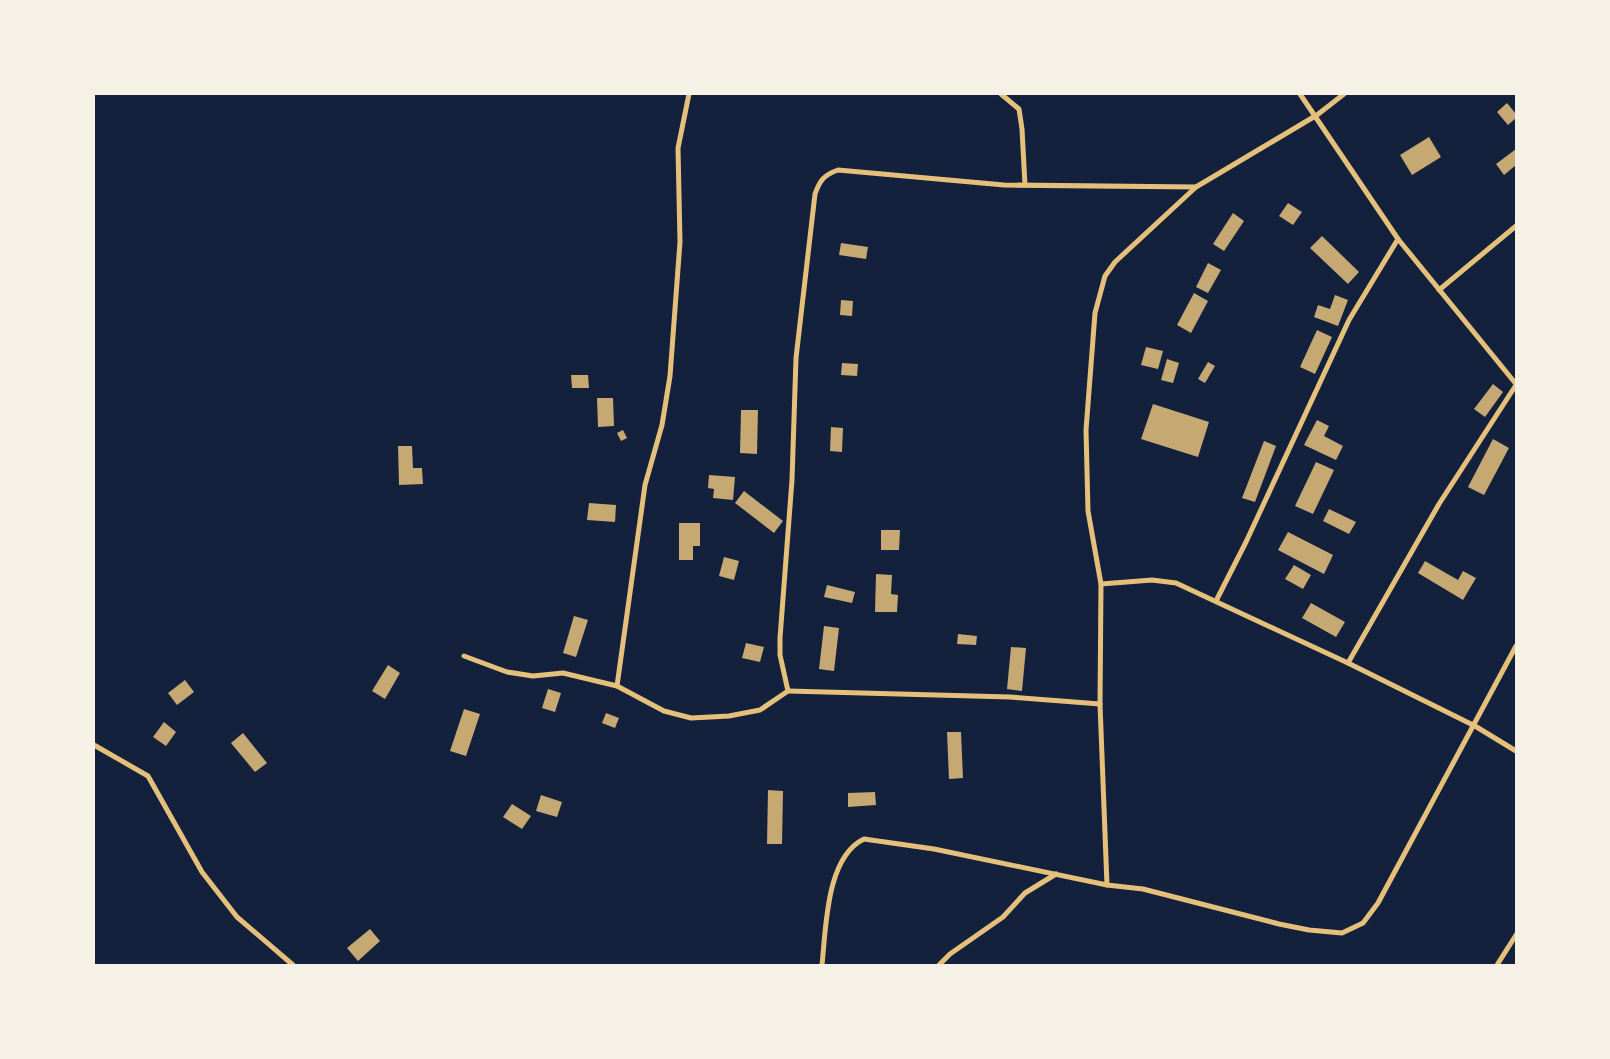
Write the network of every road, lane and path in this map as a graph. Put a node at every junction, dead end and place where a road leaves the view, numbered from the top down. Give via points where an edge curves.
1 (690, 94) edge
2 (1000, 94) edge
3 (1300, 94) edge
4 (1344, 94) edge
5 (1317, 115) junction
6 (1025, 185) junction
7 (1196, 187) junction
8 (1516, 226) edge
9 (1398, 239) junction
10 (1439, 290) junction
11 (1516, 384) edge
12 (1101, 584) junction
13 (1216, 601) junction
14 (1516, 646) edge
15 (464, 656) dead end
16 (1348, 663) junction
17 (617, 686) junction
18 (788, 691) junction
19 (1100, 704) junction
20 (1475, 726) junction
21 (94, 745) edge
22 (1516, 751) edge
23 (1056, 874) junction
24 (1107, 885) junction
25 (1516, 935) edge
26 (293, 965) edge
27 (822, 965) edge
28 (939, 965) edge
29 (1497, 965) edge

1 - 17 street via 678,148 680,242 670,376 662,426 645,485
2 - 6 street via 1019,109
3 - 5 street
4 - 5 street
5 - 7 street
5 - 9 street
6 - 7 street
6 - 18 street via 838,170 820,180 815,194 796,358 792,480 780,646
7 - 12 street via 1115,262 1099,290 1086,430 1086,479 1092,539
8 - 10 street
9 - 10 street
9 - 13 street via 1349,320
10 - 11 street
11 - 16 street via 1439,504
12 - 13 street via 1152,580 1176,583
12 - 19 street
13 - 16 street
14 - 20 street
15 - 17 street via 507,672 533,676 563,672
16 - 20 street
17 - 18 street via 664,711 691,718 760,710
18 - 19 street via 1010,697
19 - 24 street
20 - 22 street
20 - 24 street via 1378,903 1363,923 1342,933 1279,924 1143,889
21 - 26 street via 148,776 213,887 237,918
23 - 24 street
23 - 27 street via 934,849 864,839 854,844 839,868 829,905
23 - 28 street via 1025,893 1003,917
25 - 29 street

